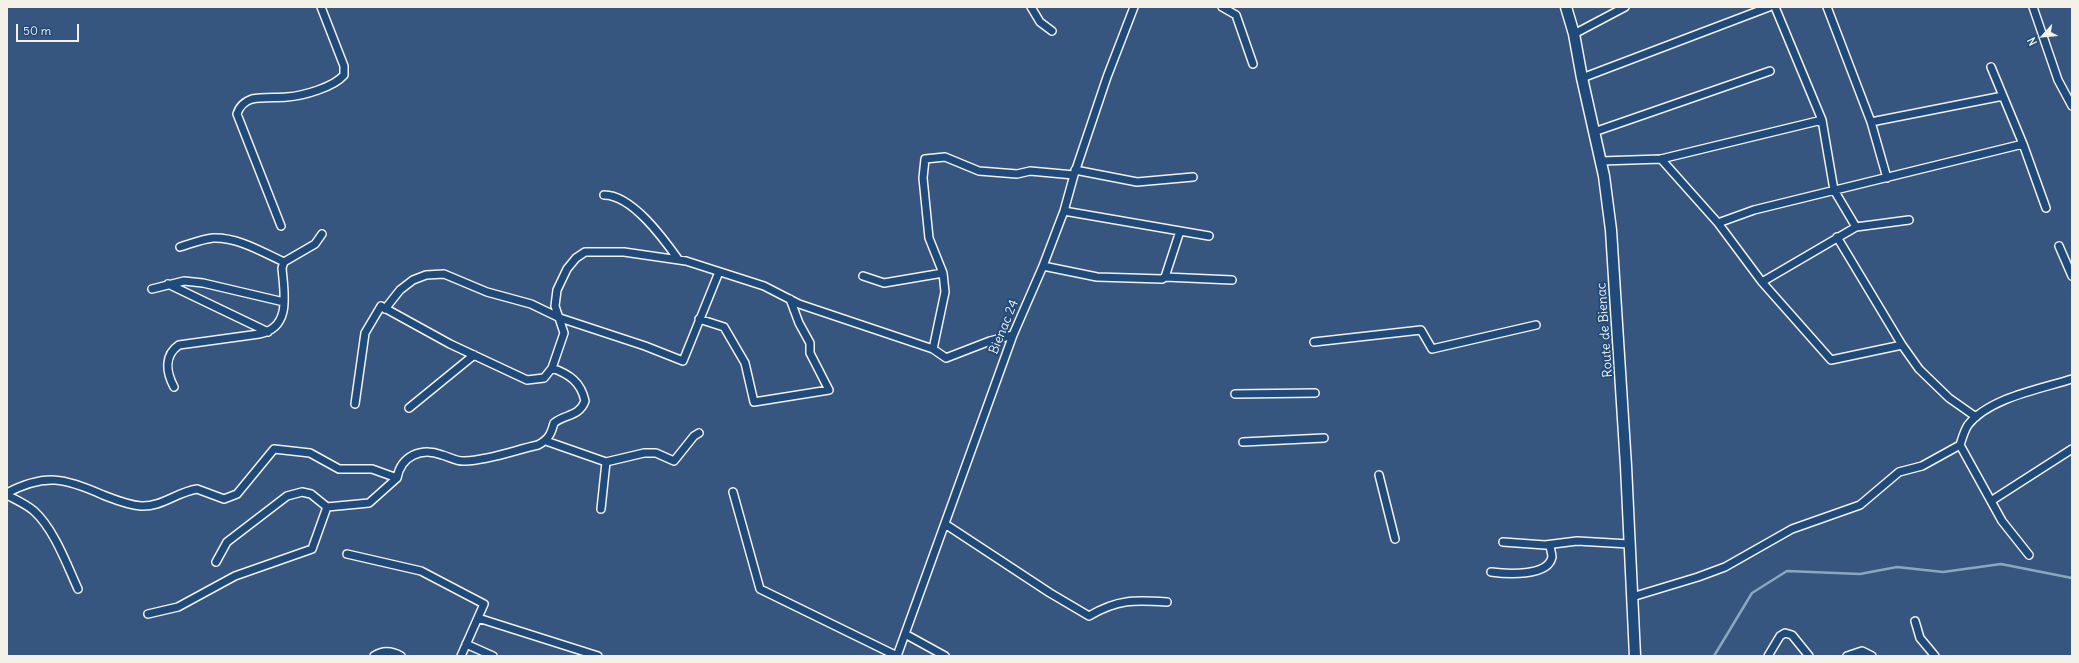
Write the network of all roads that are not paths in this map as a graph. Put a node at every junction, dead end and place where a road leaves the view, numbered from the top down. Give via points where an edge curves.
1 (321, 7) edge
2 (1032, 7) edge
3 (1134, 7) edge
4 (1222, 7) edge
5 (1566, 7) edge
6 (1626, 7) edge
7 (1769, 7) edge
8 (1775, 7) edge
9 (1827, 7) edge
10 (2033, 7) edge
11 (1052, 31) dead end
12 (1574, 34) junction
13 (1253, 64) dead end
14 (1992, 66) dead end
15 (1770, 71) dead end
16 (1582, 78) junction
17 (2003, 96) junction
18 (2072, 106) edge
19 (1822, 120) junction
20 (1871, 122) junction
21 (1594, 132) junction
22 (2024, 144) junction
23 (1661, 159) junction
24 (1601, 160) junction
25 (1075, 173) junction
26 (1193, 177) dead end
27 (1887, 178) junction
28 (1834, 190) junction
29 (604, 195) dead end
30 (2046, 208) dead end
31 (1064, 211) junction
32 (1909, 220) dead end
33 (1718, 223) junction
34 (281, 226) dead end
35 (1856, 227) junction
36 (1180, 231) junction
37 (322, 234) dead end
38 (1210, 236) dead end
39 (1837, 237) junction
40 (2059, 246) dead end
41 (180, 247) dead end
42 (678, 260) junction
43 (284, 262) junction
44 (1043, 266) junction
45 (719, 272) junction
46 (943, 273) junction
47 (863, 276) dead end
48 (2072, 276) edge
49 (1165, 277) junction
50 (1232, 280) dead end
51 (1762, 282) junction
52 (168, 284) junction
53 (152, 289) dead end
54 (790, 299) junction
55 (284, 302) junction
56 (386, 309) junction
57 (560, 318) junction
58 (699, 319) junction
59 (1536, 325) dead end
60 (269, 332) junction
61 (1013, 335) junction
62 (1314, 342) dead end
63 (1902, 345) junction
64 (933, 349) junction
65 (474, 355) junction
66 (552, 368) junction
67 (2072, 379) edge
68 (174, 387) dead end
69 (1315, 393) dead end
70 (1235, 394) dead end
71 (355, 404) dead end
72 (409, 408) dead end
73 (1976, 417) junction
74 (699, 433) dead end
75 (1324, 438) dead end
76 (546, 441) junction
77 (1243, 442) dead end
78 (1960, 445) junction
79 (2072, 449) edge
80 (606, 462) junction
81 (1379, 476) dead end
82 (398, 478) junction
83 (733, 492) dead end
84 (7, 494) edge
85 (1992, 501) junction
86 (326, 507) junction
87 (601, 509) dead end
88 (945, 524) junction
89 (1395, 539) dead end
90 (1503, 542) dead end
91 (1550, 544) junction
92 (1629, 544) junction
93 (347, 554) dead end
94 (2029, 555) dead end
95 (216, 562) dead end
96 (1491, 572) dead end
97 (78, 589) dead end
98 (1632, 597) junction
99 (1167, 602) dead end
100 (148, 614) dead end
101 (478, 618) junction
102 (1915, 621) dead end
103 (905, 634) junction
104 (466, 644) junction
105 (374, 656) edge
106 (401, 656) edge
107 (461, 656) edge
108 (493, 656) edge
109 (598, 656) edge
110 (897, 656) edge
111 (945, 656) edge
112 (1635, 656) edge
113 (1768, 656) edge
114 (1809, 656) edge
115 (1847, 656) edge
116 (1872, 656) edge
117 (1935, 656) edge

1 - 34 street via 344,66 344,75 329,86 289,97 252,99 243,104 237,114
2 - 11 street via 1040,22
3 - 25 street, Bienac 24 via 1106,77
4 - 13 street via 1236,15
5 - 12 main road, Route de Bienac
6 - 12 street
7 - 16 street
8 - 19 street
9 - 20 street
10 - 18 street via 2058,80
12 - 16 main road, Route de Bienac
14 - 17 street
15 - 21 street
16 - 21 main road, Route de Bienac
17 - 20 street
17 - 22 street
19 - 23 street
19 - 28 street
20 - 27 street
21 - 24 main road, Route de Bienac
22 - 27 street
22 - 30 street
23 - 24 street
23 - 33 street
24 - 92 main road, Route de Bienac via 1611,230
25 - 26 street via 1137,182
25 - 31 street, Bienac 24
25 - 46 street via 1030,171 1017,174 979,171 945,157 925,159 923,178 929,238
27 - 28 street
28 - 33 street via 1754,210
28 - 35 street
29 - 42 street via 610,195 628,204 666,243
31 - 36 street
31 - 44 street, Bienac 24
32 - 35 street
33 - 51 street
35 - 39 street
36 - 38 street
36 - 49 street
37 - 43 street via 315,244
39 - 51 street
39 - 63 street
40 - 48 street
41 - 43 street via 212,238 223,239 253,248
42 - 45 street
42 - 57 street via 624,252 585,252 567,268 557,290 555,306
43 - 55 street
44 - 49 street via 1097,277
44 - 61 street, Bienac 24
45 - 54 street via 764,286
45 - 58 street
46 - 47 street via 884,283
46 - 64 street via 945,292
49 - 50 street
51 - 63 street via 1831,360
52 - 53 street
52 - 55 street via 184,281 203,283
52 - 60 street
54 - 58 street via 810,343 810,353 829,390 754,402 745,363 724,327
54 - 64 street
55 - 60 street via 282,320
56 - 57 street via 400,290 413,280 426,275 444,274 487,292 531,304
56 - 65 street
56 - 71 street via 381,306 365,333
57 - 58 street via 683,361
57 - 66 street via 564,333
59 - 62 street via 1432,349 1421,330
60 - 68 street via 179,345 173,349 167,366
61 - 64 street via 946,358
61 - 88 street, Bienac 24
63 - 73 street via 1931,382
65 - 66 street via 528,380 544,378
65 - 72 street
66 - 76 street via 578,383 585,401 575,414 554,423
67 - 73 street via 1994,404
69 - 70 street
73 - 78 street via 1967,426
74 - 80 street via 674,461 656,453 644,453
75 - 77 street
76 - 80 street
76 - 82 street via 464,461 434,453 417,454 402,463
78 - 85 street
78 - 98 street via 1922,466 1899,472 1860,505 1792,529 1725,567
79 - 85 street
80 - 87 street
81 - 89 street
82 - 84 street via 372,469 339,469 310,453 274,449 237,494 224,499 197,489 153,506 140,506 122,502 76,483 58,480 32,482
82 - 86 street via 369,503
83 - 110 street via 760,588
84 - 97 street via 28,506 41,519 59,547
85 - 94 street via 2005,525
86 - 95 street via 311,494 302,492 287,496 227,542
86 - 100 street via 312,549 235,576 178,607
88 - 99 street via 1089,616 1108,605 1136,600
88 - 103 street, Bienac 24
90 - 91 street
91 - 92 street via 1577,541
91 - 96 street via 1552,557 1541,570 1513,574
92 - 98 main road, Route de Bienac
93 - 101 street via 421,571 484,604
98 - 112 main road, Route de Bienac
101 - 104 street
101 - 109 street
102 - 117 street via 1920,638
103 - 110 street, Bienac 24
103 - 111 street
104 - 107 street
104 - 108 street
105 - 106 street via 384,652 393,652
113 - 114 street via 1780,636 1785,633 1792,635
115 - 116 street via 1862,651

